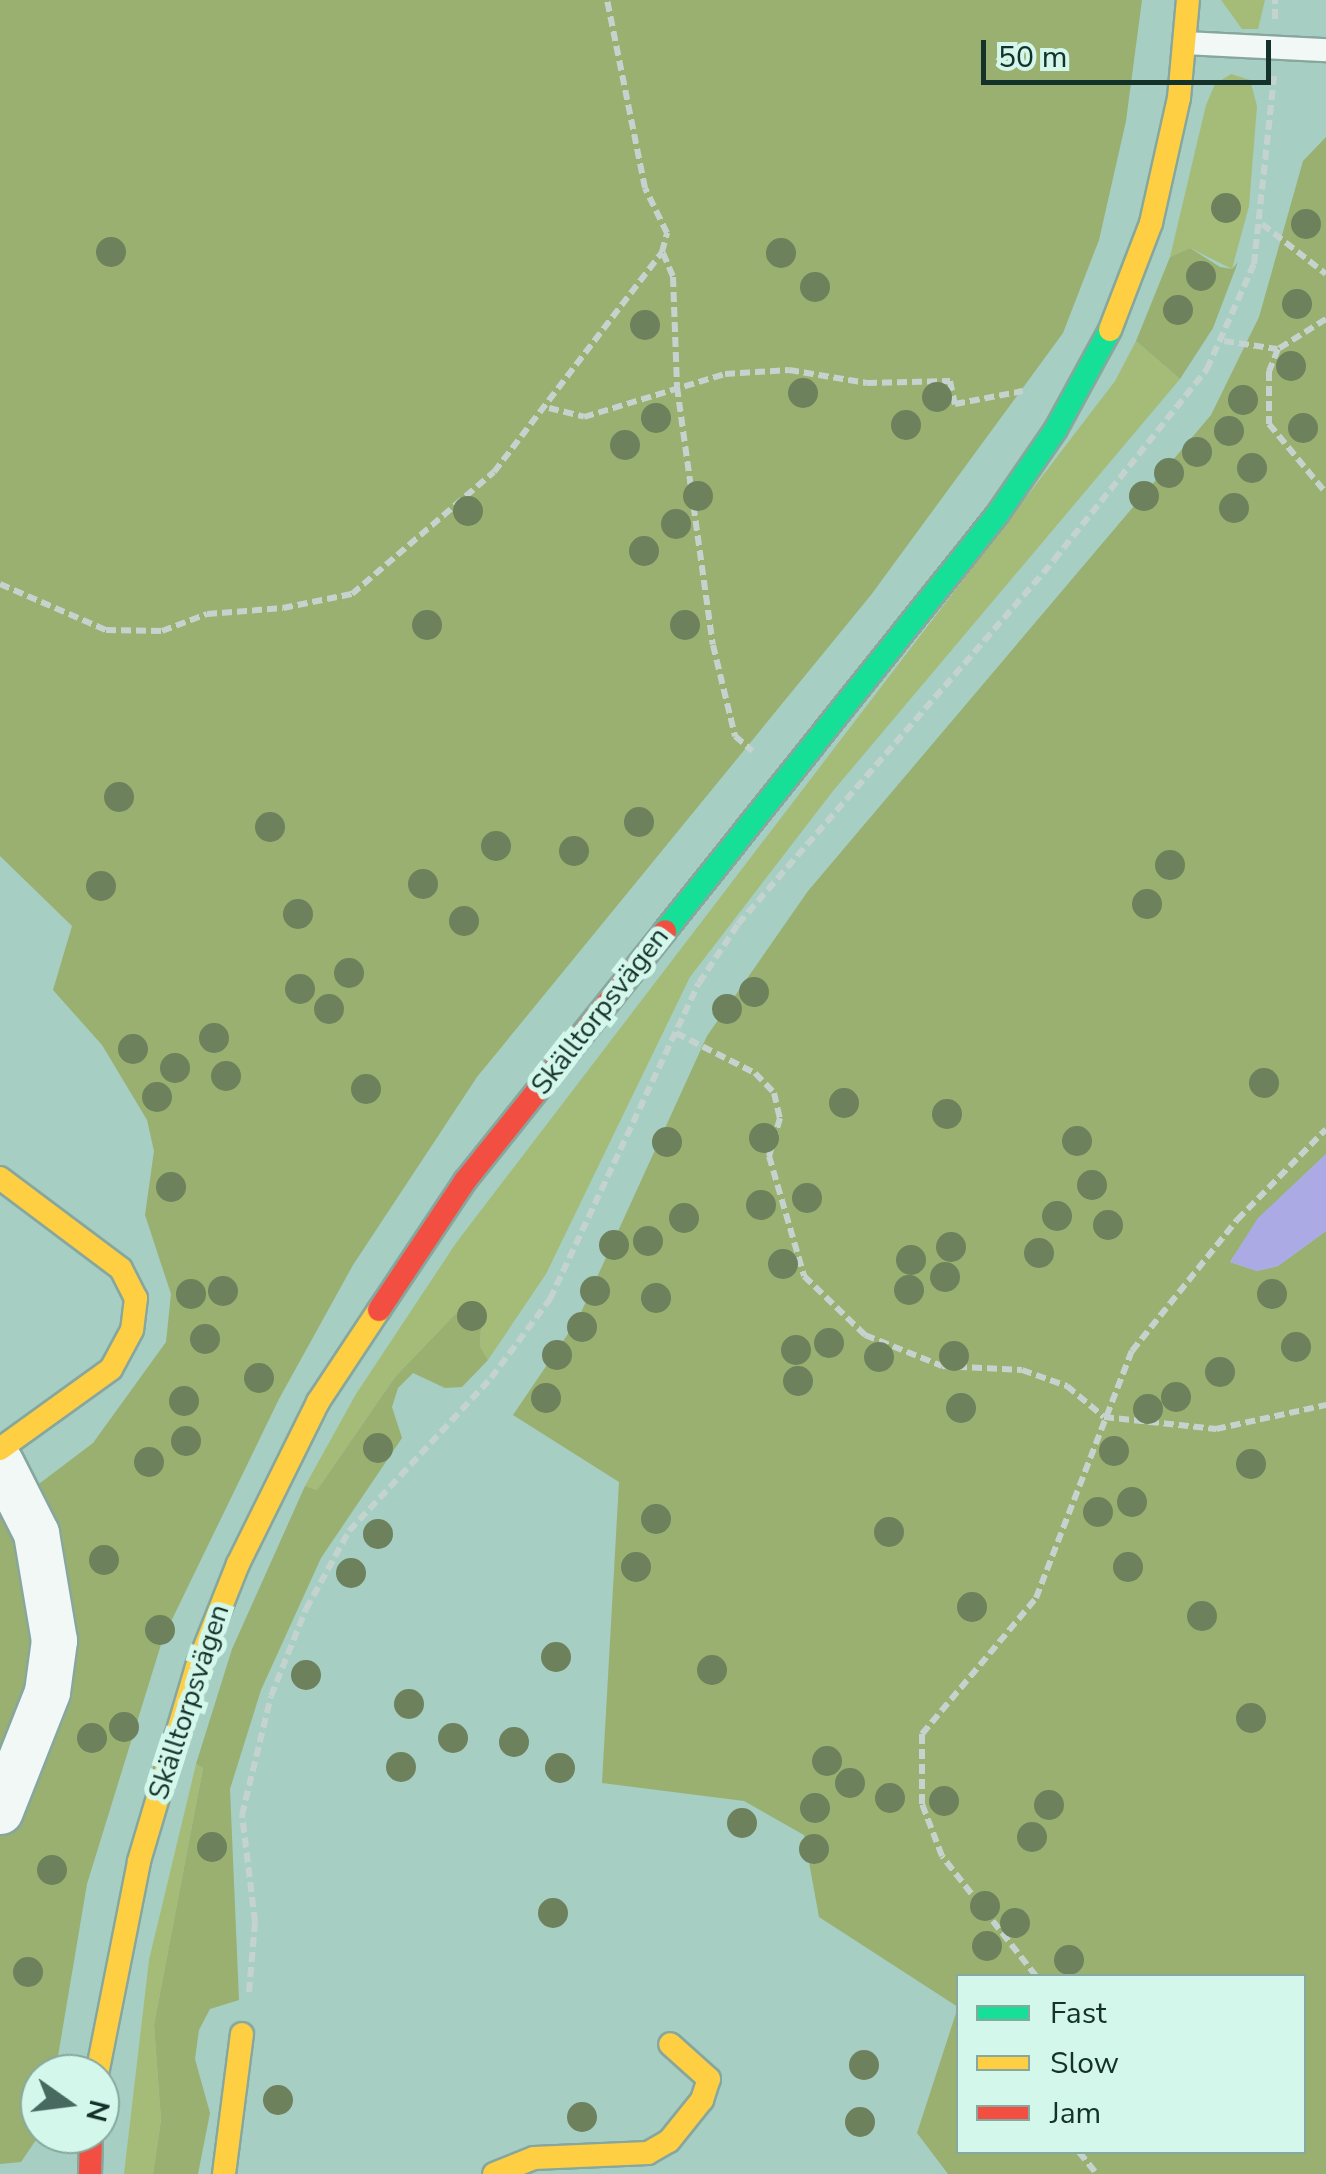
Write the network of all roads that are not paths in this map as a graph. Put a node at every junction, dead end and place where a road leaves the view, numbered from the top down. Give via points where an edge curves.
1 (1188, 0) edge
2 (1186, 43) junction
3 (1326, 50) edge
4 (0, 1178) edge
5 (0, 1450) edge
6 (0, 1462) edge
7 (0, 1811) edge
8 (242, 2034) road end
9 (670, 2044) dead end
10 (100, 2054) edge
11 (224, 2174) edge
12 (494, 2174) edge

1 - 2 street, Skälltorpsvägen
2 - 3 lane
2 - 10 street, Skälltorpsvägen via 1151,223 1102,350 1072,402 997,515 465,1181 318,1402 196,1667 139,1862
4 - 5 street via 121,1269 136,1298 132,1330 111,1368
6 - 7 street via 36,1534 54,1640 47,1692
8 - 11 street
9 - 12 street via 708,2083 669,2141 648,2153 534,2158

